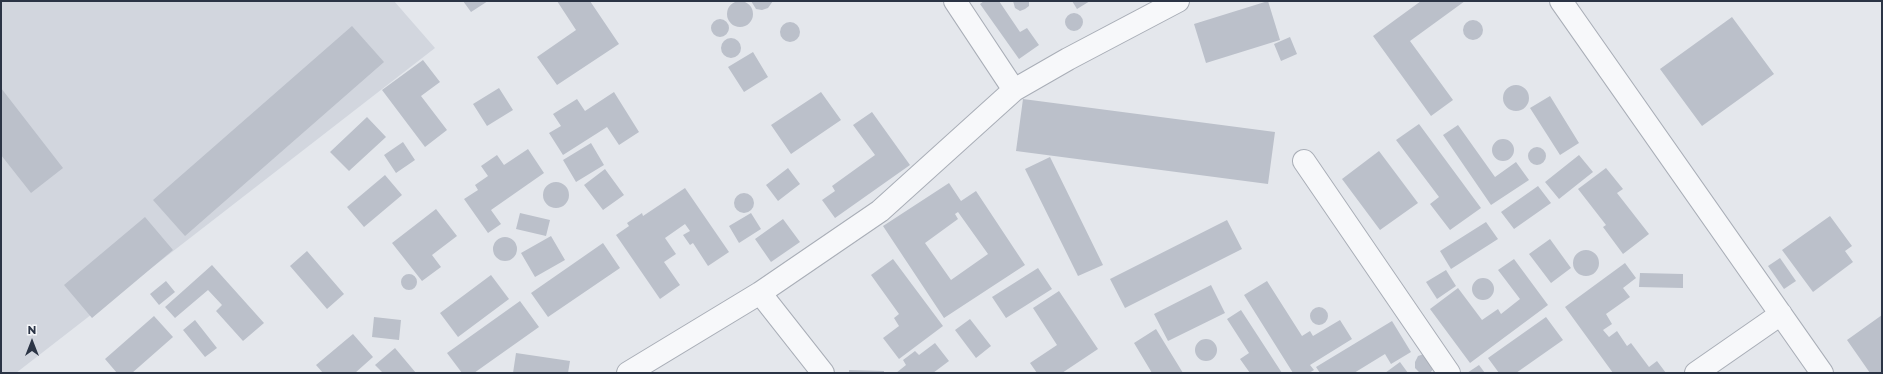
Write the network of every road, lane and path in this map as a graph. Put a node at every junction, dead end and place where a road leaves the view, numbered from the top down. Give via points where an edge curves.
1 (955, 1) edge
2 (1178, 1) edge
3 (1561, 1) edge
4 (1014, 90) junction
5 (1304, 161) dead end
6 (760, 293) junction
7 (1781, 314) junction
8 (628, 373) edge
9 (823, 373) edge
10 (1449, 373) edge
11 (1696, 373) edge
12 (1822, 373) edge

1 - 4 street
2 - 4 street
3 - 7 street
4 - 6 street via 880,211
5 - 10 street
6 - 8 street
6 - 9 street
7 - 11 street
7 - 12 street

